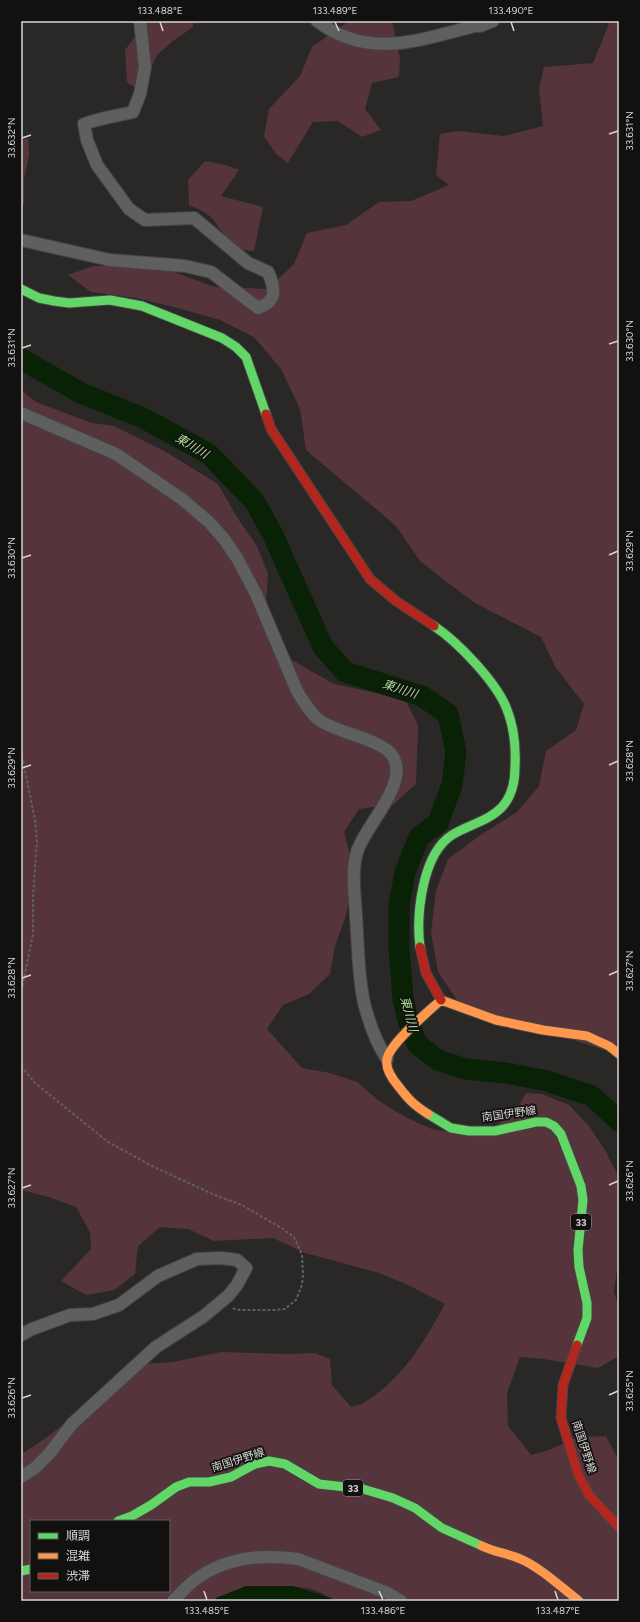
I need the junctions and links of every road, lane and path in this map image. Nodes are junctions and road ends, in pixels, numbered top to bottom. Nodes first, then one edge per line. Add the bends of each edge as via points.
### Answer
1 (140, 21) edge
2 (317, 21) edge
3 (493, 21) edge
4 (21, 240) edge
5 (21, 289) edge
6 (21, 413) edge
7 (21, 751) edge
8 (21, 993) edge
9 (441, 1000) junction
10 (619, 1054) edge
11 (387, 1059) junction
12 (21, 1066) edge
13 (217, 1305) junction
14 (21, 1335) edge
15 (21, 1477) edge
16 (121, 1520) edge
17 (619, 1528) edge
18 (173, 1601) edge
19 (401, 1601) edge
20 (579, 1601) edge

1 - 4 street via 145,67 140,94 133,112 84,124 97,165 129,209 145,220 194,218 248,263 268,272 274,285 272,299 258,308 211,272 191,267 110,260
2 - 3 street via 329,30 344,36 368,43 394,44
5 - 9 main road via 39,298 54,301 70,303 110,300 142,306 222,338 236,347 246,357 272,428 370,579 387,596 443,633 488,681 506,706 515,740 515,769 510,796 502,807 445,841 435,853 426,871 420,908 421,956 430,982
6 - 11 street via 116,454 182,499 210,523 237,558 256,594 305,705 318,719 331,727 382,746 392,755 398,773 392,790 357,852 354,873 364,1003 380,1049
7 - 8 path via 37,840 33,934
9 - 10 main road via 496,1020 587,1036 609,1046
9 - 11 main road via 396,1041
11 - 17 main road, 南国伊野線 / 33 via 388,1071 413,1105 451,1128 495,1131 546,1122 561,1134 581,1186 583,1200 578,1250 587,1303 587,1318 563,1385 562,1418 578,1474 590,1495
12 - 13 path via 34,1082 108,1142 161,1170 242,1205 294,1237 302,1255 303,1274 296,1300 285,1309 275,1310 240,1310
13 - 14 street via 228,1296 246,1268 237,1260 196,1259 158,1276 119,1305 93,1314 70,1315
13 - 15 street via 156,1347 72,1424 35,1468
16 - 20 main road, 南国伊野線 / 33 via 151,1505 176,1487 189,1482 209,1482 231,1477 256,1464 270,1461 285,1464 320,1484 363,1489 393,1498 415,1508 442,1528 492,1551 518,1558 529,1564
18 - 19 street via 196,1579 217,1567 250,1557 298,1559 388,1593

